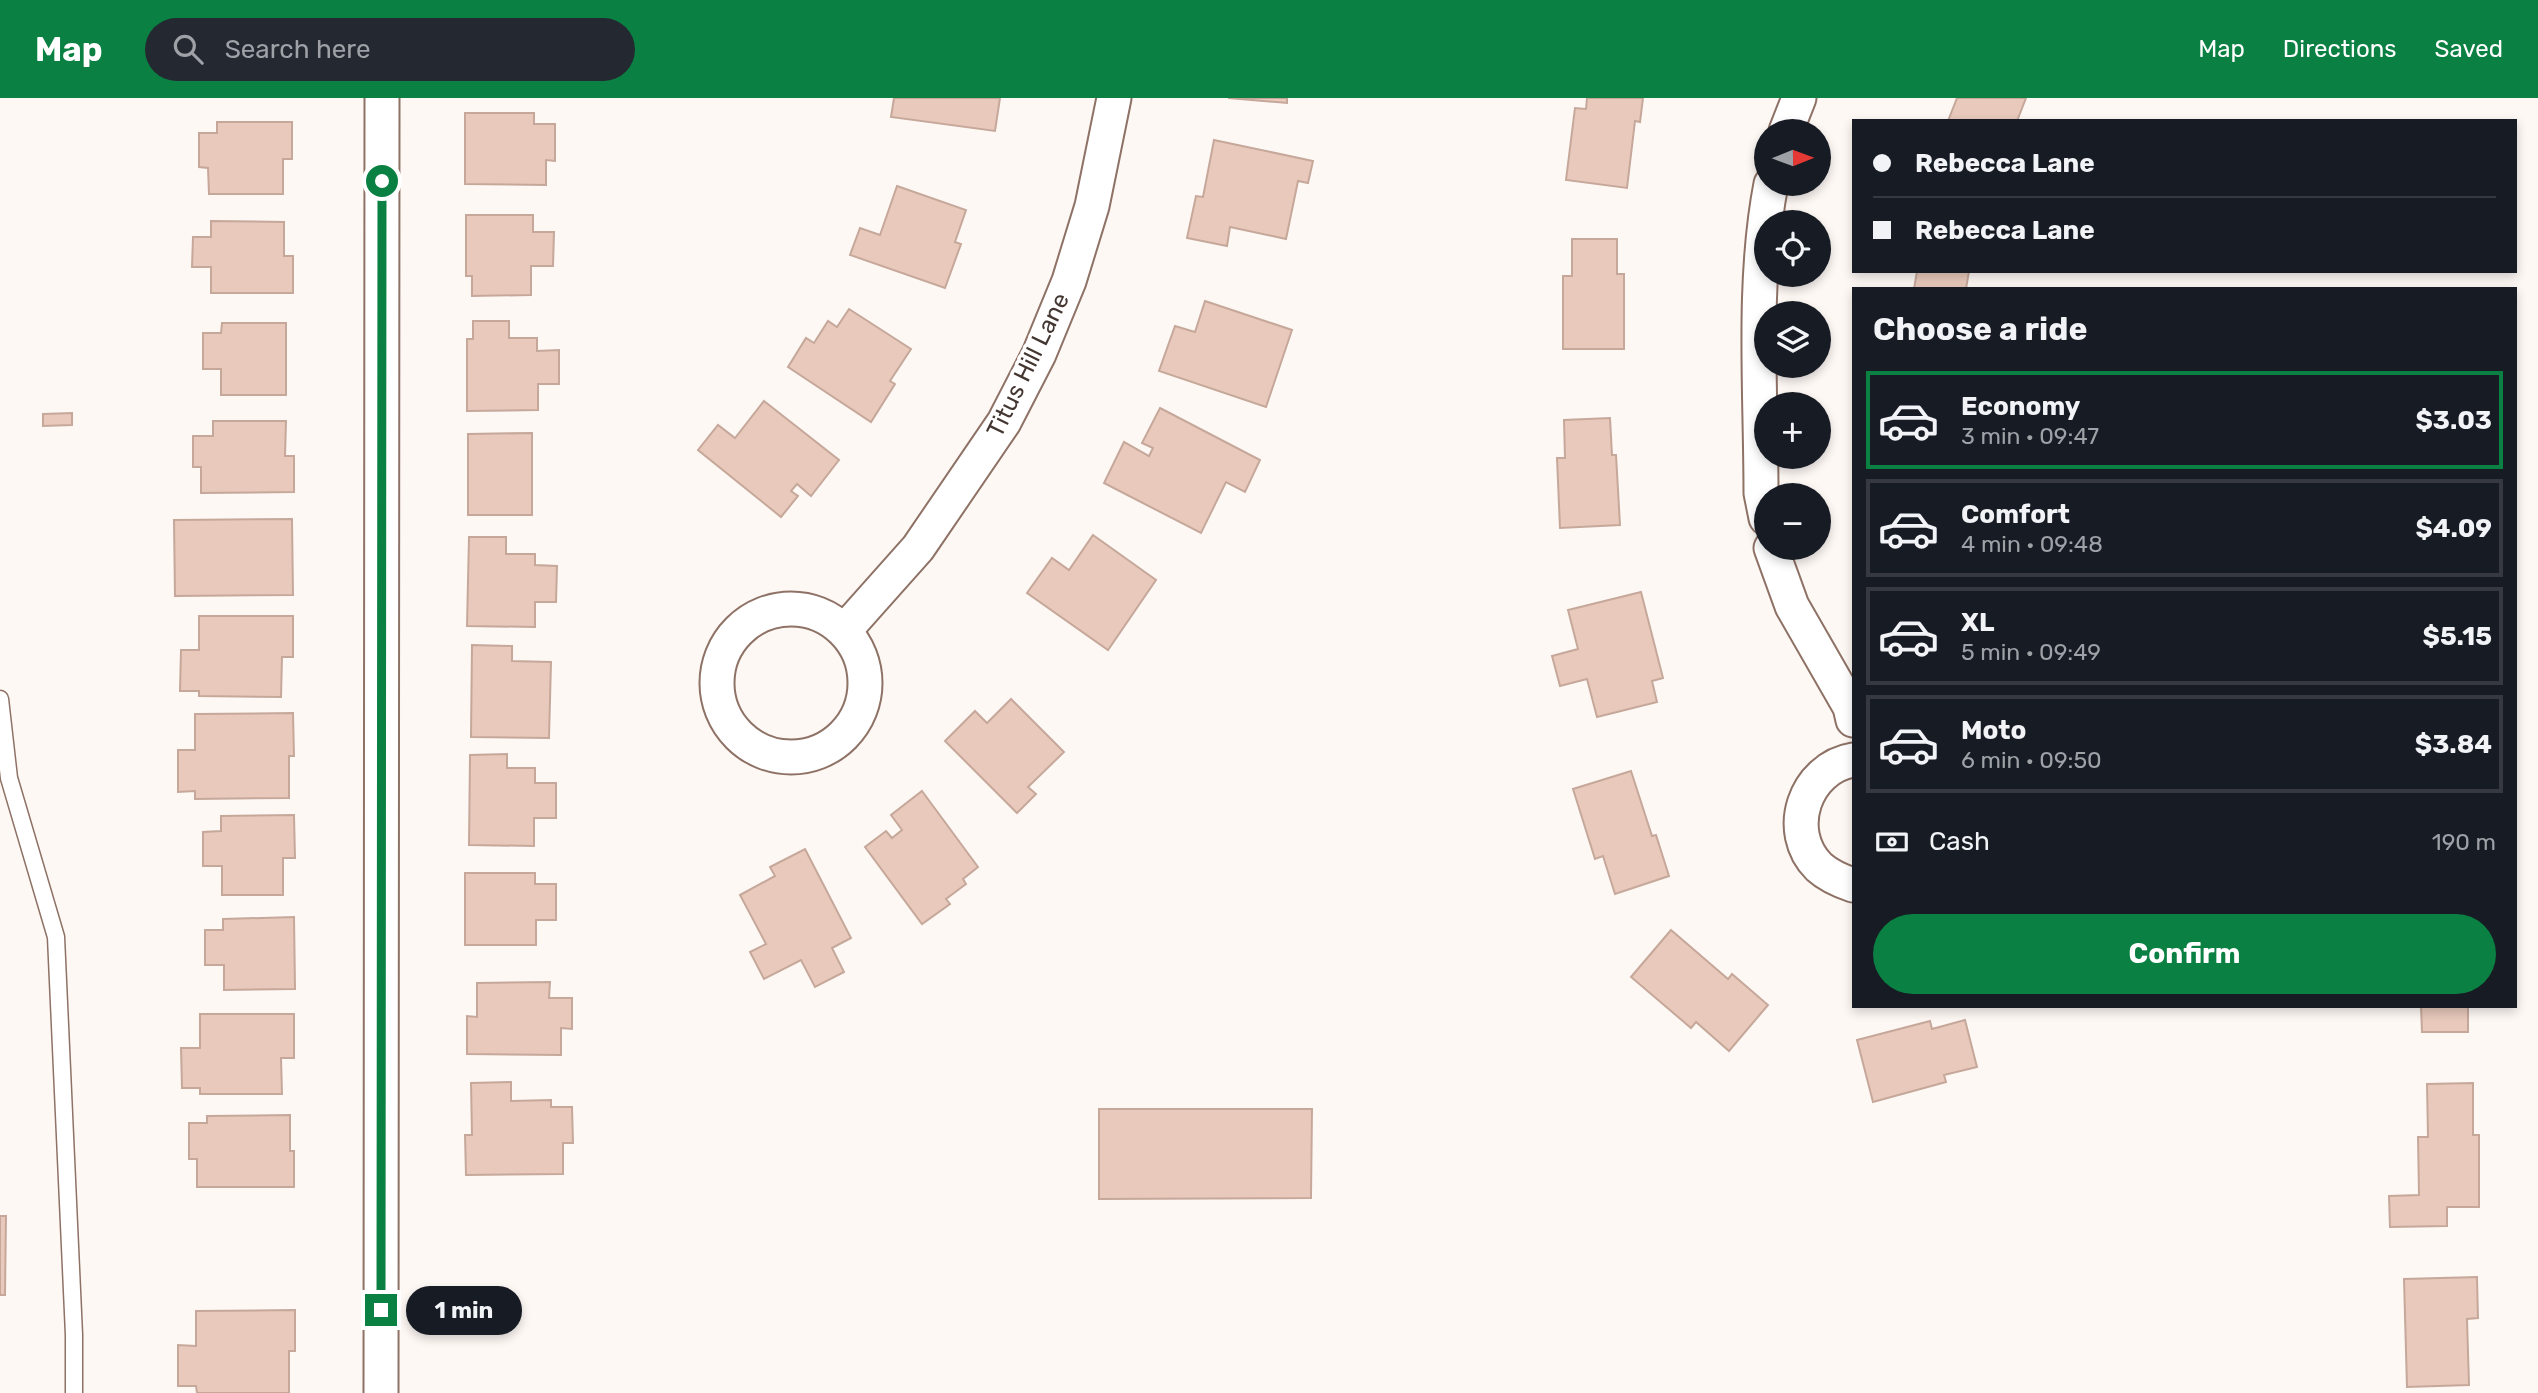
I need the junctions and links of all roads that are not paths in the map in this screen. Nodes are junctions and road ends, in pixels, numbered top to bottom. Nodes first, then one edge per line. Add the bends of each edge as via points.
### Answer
1 (382, 98) edge
2 (1114, 98) edge
3 (1799, 98) edge
4 (1791, 119) edge
5 (1769, 196) edge
6 (1761, 483) edge
7 (1775, 560) edge
8 (845, 631) junction
9 (0, 699) edge
10 (1852, 716) edge
11 (1852, 760) edge
12 (1852, 885) edge
13 (74, 1393) edge
14 (381, 1393) edge

1 - 14 street
2 - 8 street, Titus Hill Lane via 1092,206 1069,281 1039,354 1004,422 918,548
3 - 4 street
5 - 6 street via 1760,272
7 - 10 street via 1792,606
8 - 8 street via 823,615 798,608 772,610 748,621 730,639 719,663 716,689 722,714 737,736 758,751 784,758 809,756 833,745 852,727 863,704 866,677 859,652
9 - 13 lane via 9,778 55,937
11 - 12 street via 1824,772 1810,788 1801,828 1806,849 1818,866

